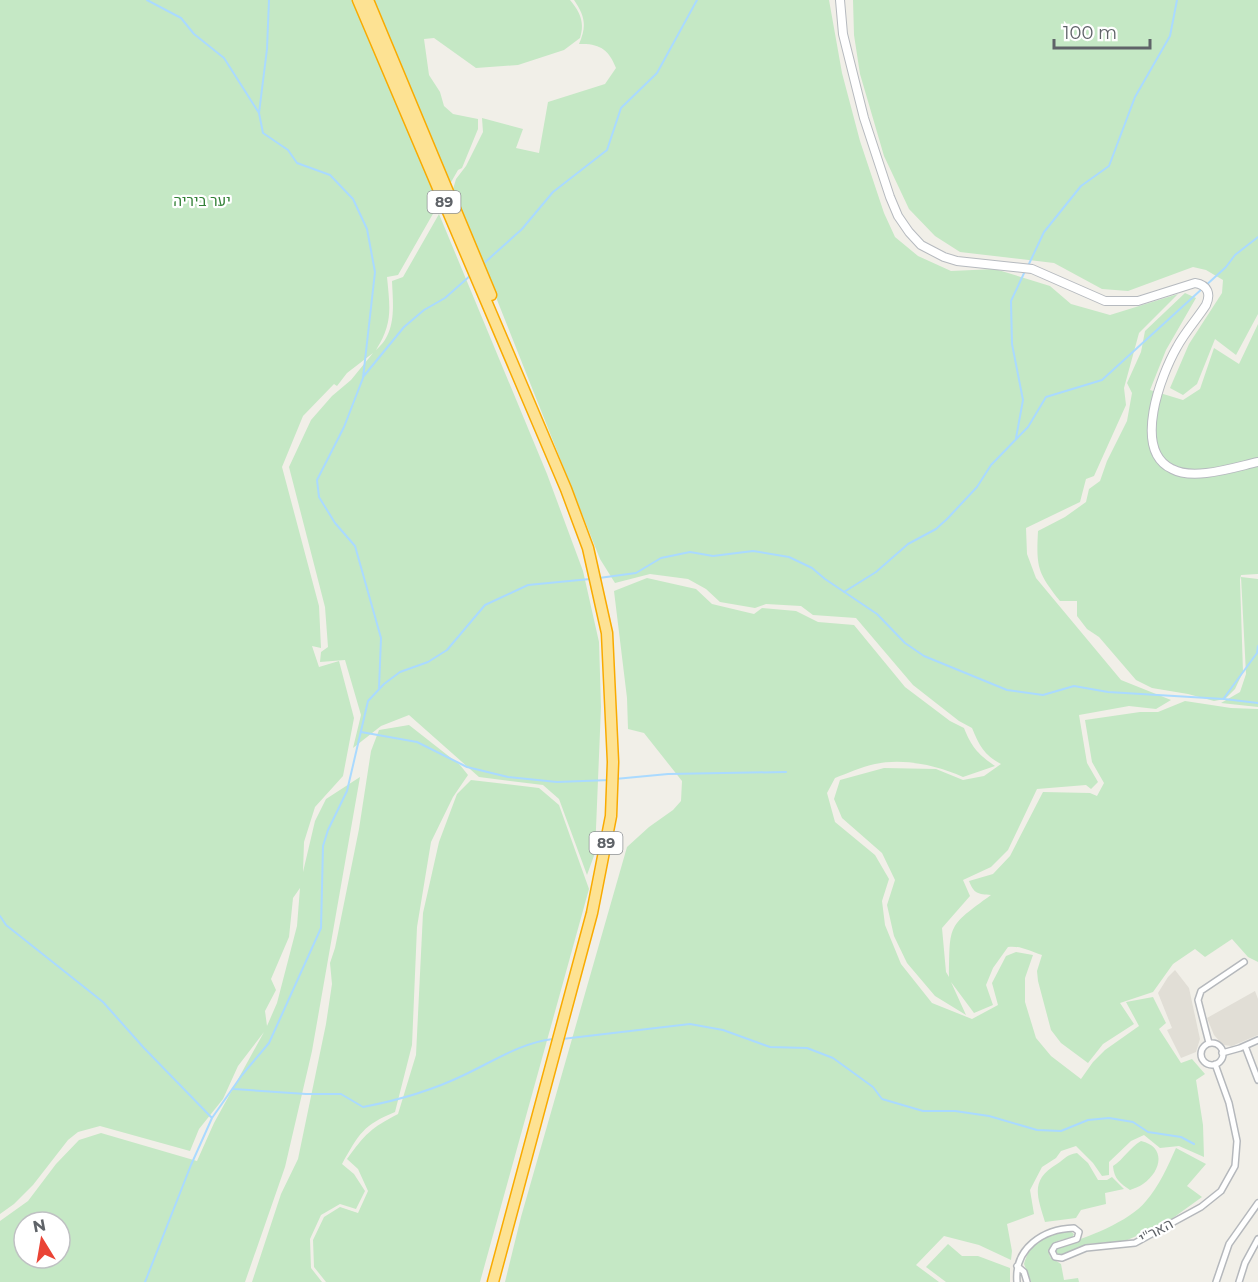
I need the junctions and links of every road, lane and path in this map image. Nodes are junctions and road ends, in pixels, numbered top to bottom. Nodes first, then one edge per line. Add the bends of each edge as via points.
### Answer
1 (358, 0) edge
2 (368, 0) edge
3 (840, 0) edge
4 (529, 403) junction
5 (1258, 462) edge
6 (1244, 962) dead end
7 (1258, 1040) edge
8 (1209, 1043) junction
9 (1245, 1046) junction
10 (1222, 1053) junction
11 (1215, 1064) junction
12 (1258, 1080) edge
13 (1258, 1203) edge
14 (1258, 1239) edge
15 (1017, 1266) junction
16 (493, 1282) edge
17 (1017, 1282) edge
18 (1027, 1282) edge
19 (1216, 1282) edge
20 (1239, 1282) edge

1 - 4 highway, 89
2 - 4 highway, 89 via 487,284
3 - 5 main road via 843,34 864,118 898,216 915,239 944,257 1032,269 1105,301 1138,301 1195,283 1204,286 1209,298 1206,305 1166,368 1151,434 1154,448 1159,459 1172,469 1189,473
4 - 16 highway, 89 via 588,548 607,633 613,762 610,816 592,913
6 - 8 street via 1199,995
7 - 9 street
8 - 10 street via 1219,1046
8 - 11 street via 1201,1050 1202,1058 1207,1064
9 - 10 street
9 - 12 street
10 - 11 street
11 - 15 street, האר"י via 1237,1141 1235,1166 1221,1191 1131,1244 1086,1248 1055,1257 1055,1246 1077,1239 1079,1232 1074,1228 1052,1232 1025,1248
13 - 19 street via 1229,1244
14 - 20 street
15 - 17 street
15 - 18 street

